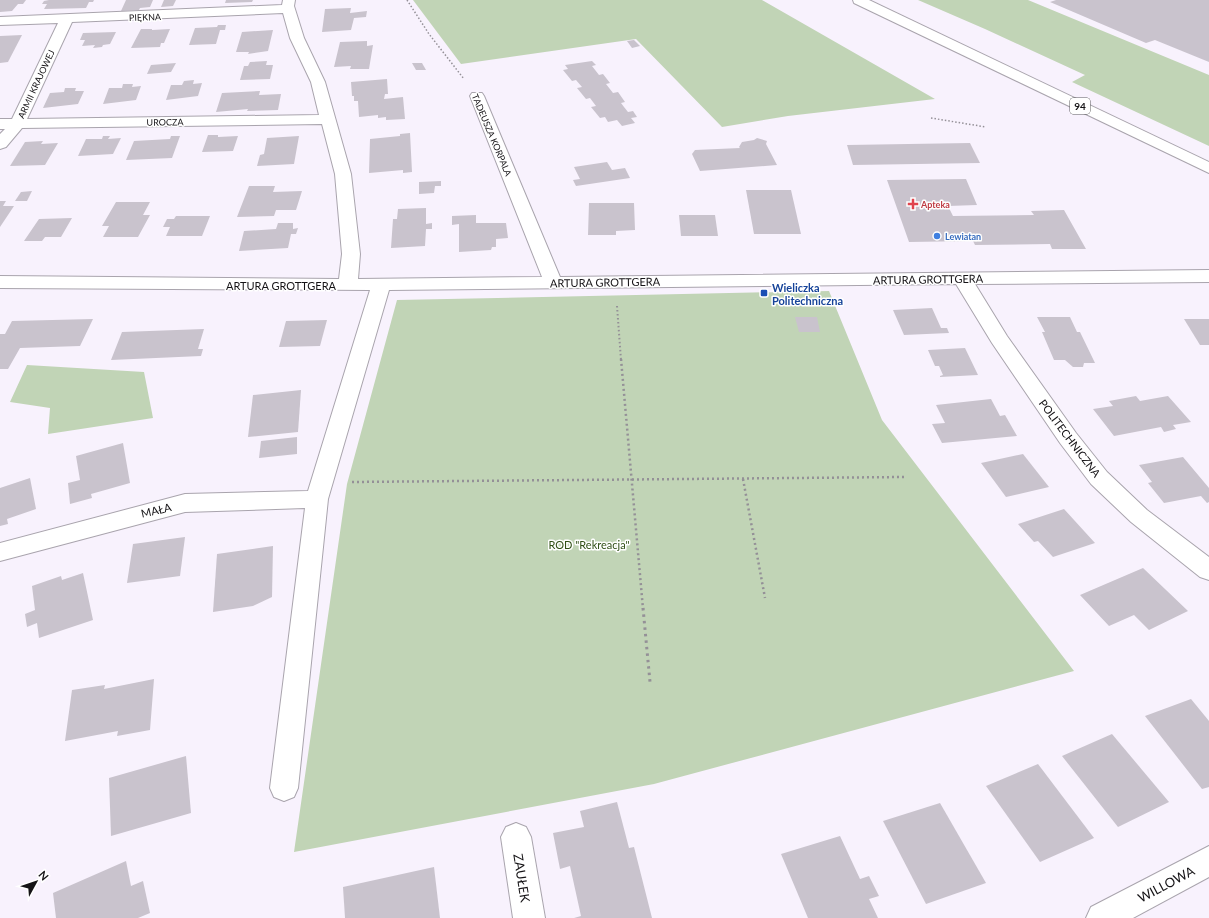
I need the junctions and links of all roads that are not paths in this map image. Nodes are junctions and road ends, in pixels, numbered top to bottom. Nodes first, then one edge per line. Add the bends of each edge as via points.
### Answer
1 (859, 0) edge
2 (289, 5) edge
3 (66, 20) junction
4 (0, 21) edge
5 (477, 96) road end
6 (329, 119) junction
7 (0, 124) edge
8 (17, 124) junction
9 (0, 144) edge
10 (1209, 168) edge
11 (1209, 276) edge
12 (962, 278) junction
13 (0, 282) edge
14 (553, 283) junction
15 (381, 284) junction
16 (348, 285) junction
17 (319, 491) junction
18 (0, 552) edge
19 (1209, 570) edge
20 (284, 788) dead end
21 (516, 837) dead end
22 (1209, 861) edge
23 (1120, 914) edge
24 (528, 918) edge

1 - 10 street, 94
2 - 3 street, PIĘKNA
2 - 6 street via 297,38 318,82
3 - 4 street, PIĘKNA
3 - 8 street, ARMII KRAJOWEJ
5 - 14 street, TADEUSZA KORPALA
6 - 8 street, UROCZA
6 - 16 street via 343,174 351,254
7 - 8 street, UROCZA
8 - 9 street, ARMII KRAJOWEJ
11 - 12 street, ARTURA GROTTGERA
12 - 14 street, ARTURA GROTTGERA
12 - 19 street, POLITECHNICZNA via 999,340 1099,478 1139,516
13 - 16 street, ARTURA GROTTGERA
14 - 15 street, ARTURA GROTTGERA
15 - 16 street, ARTURA GROTTGERA
15 - 17 street
17 - 18 street, MAŁA via 185,503
17 - 20 street
21 - 24 street, ZAUŁEK
22 - 23 street, WILLOWA

